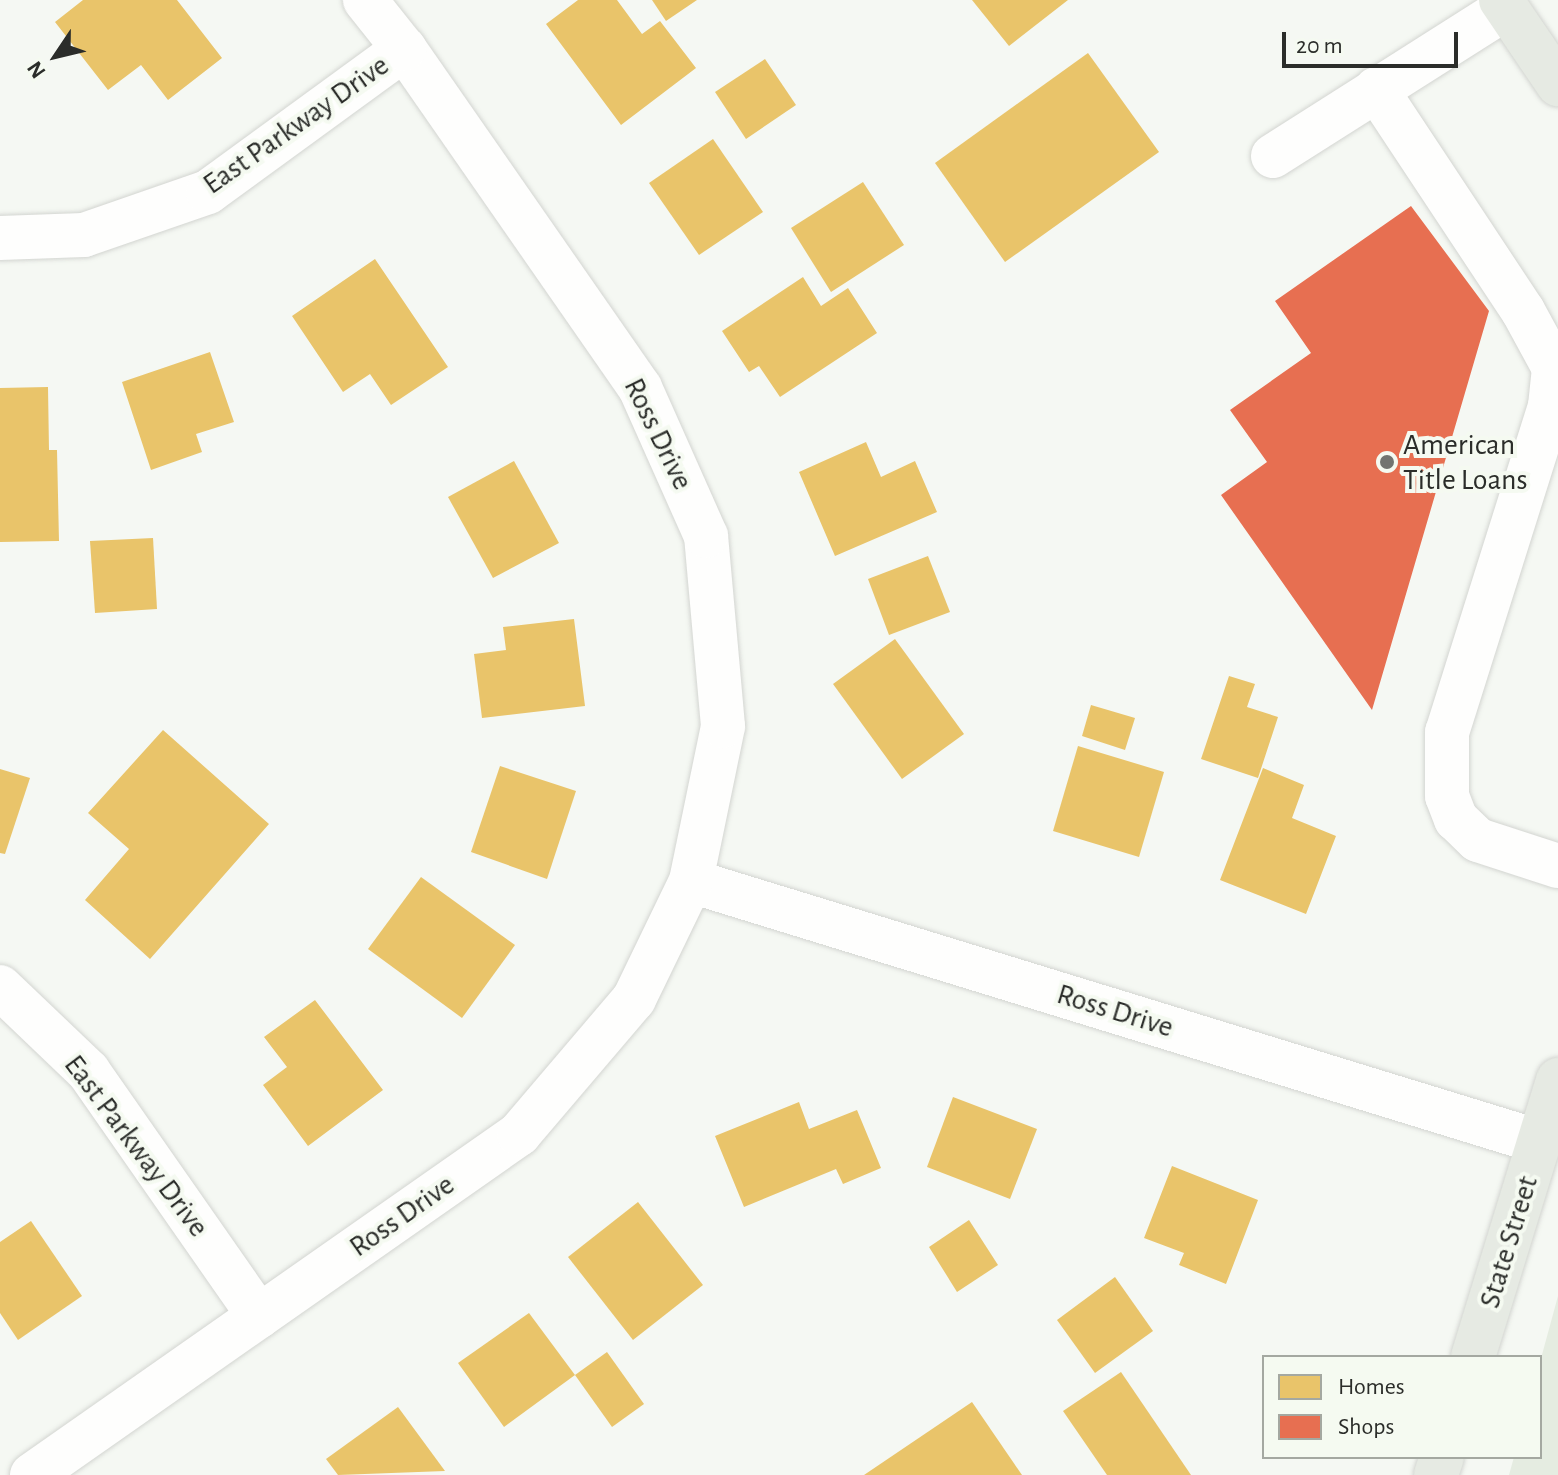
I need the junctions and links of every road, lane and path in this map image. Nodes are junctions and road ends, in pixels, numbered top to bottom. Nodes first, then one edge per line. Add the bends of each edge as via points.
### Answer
1 (365, 0) edge
2 (1503, 4) edge
3 (404, 49) junction
4 (1558, 84) edge
5 (1376, 89) junction
6 (1273, 156) dead end
7 (0, 238) edge
8 (1558, 866) edge
9 (691, 881) junction
10 (0, 987) edge
11 (1558, 1080) edge
12 (1549, 1129) edge
13 (259, 1316) junction
14 (1474, 1355) edge
15 (32, 1475) edge

1 - 3 street, Ross Drive
2 - 4 main road
2 - 5 street
3 - 7 street, East Parkway Drive via 208,192 84,235
3 - 9 street, Ross Drive via 640,388 706,536 723,726
5 - 6 street
5 - 8 street via 1523,311 1554,368 1550,406 1447,732 1447,796 1456,819 1478,840
9 - 12 street, Ross Drive
9 - 13 street, Ross Drive via 634,999 519,1134
10 - 13 street, East Parkway Drive via 88,1071
11 - 12 main road, State Street
12 - 14 main road, State Street
13 - 15 street, Ross Drive

